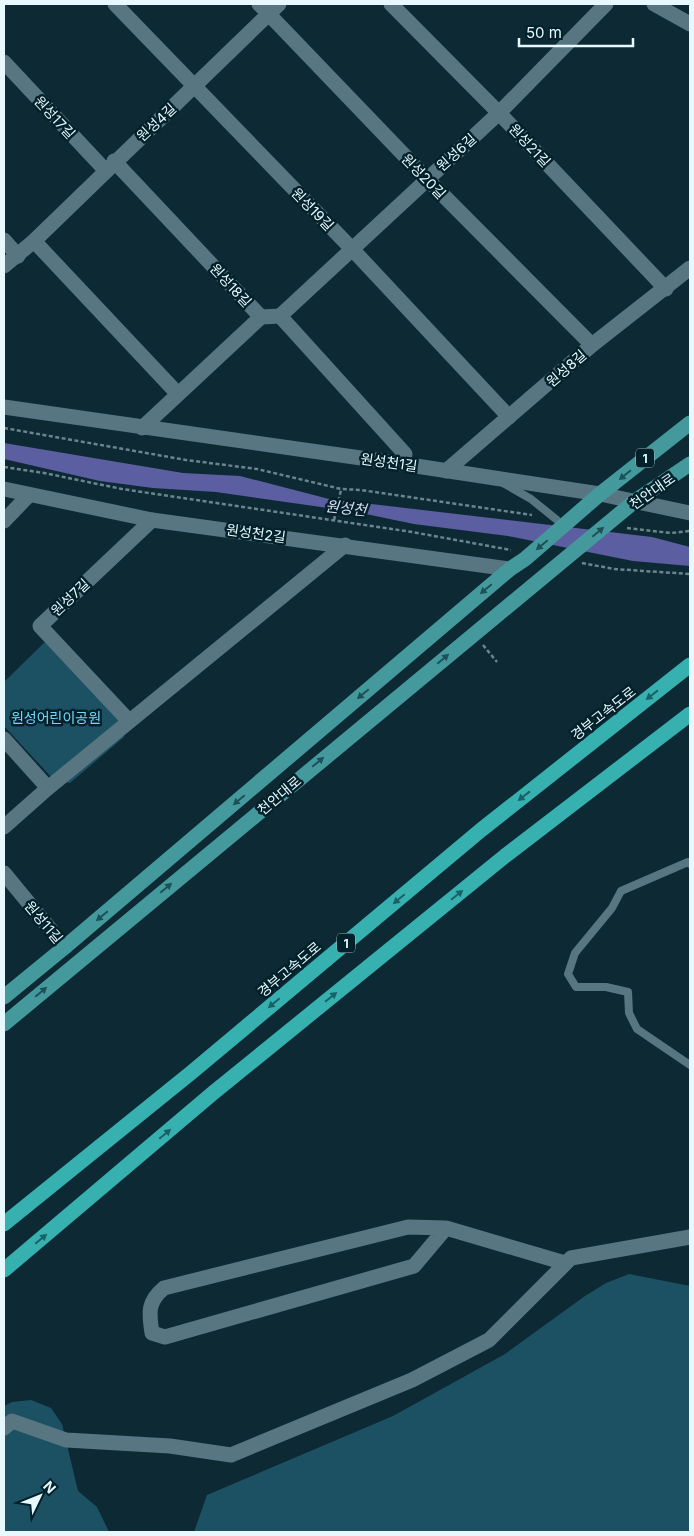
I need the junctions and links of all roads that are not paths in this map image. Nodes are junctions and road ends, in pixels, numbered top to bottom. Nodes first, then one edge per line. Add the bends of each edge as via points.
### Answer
1 (115, 4) edge
2 (391, 4) edge
3 (606, 4) edge
4 (654, 4) edge
5 (269, 7) edge
6 (690, 24) edge
7 (4, 62) edge
8 (195, 85) junction
9 (499, 113) junction
10 (110, 166) junction
11 (427, 179) junction
12 (4, 240) edge
13 (34, 241) junction
14 (353, 250) junction
15 (18, 256) junction
16 (4, 266) edge
17 (690, 269) edge
18 (666, 289) junction
19 (280, 316) junction
20 (261, 317) junction
21 (592, 345) junction
22 (177, 394) junction
23 (4, 407) edge
24 (508, 417) junction
25 (690, 422) edge
26 (142, 428) junction
27 (403, 464) junction
28 (690, 464) edge
29 (446, 470) junction
30 (493, 478) junction
31 (4, 489) edge
32 (600, 494) junction
33 (29, 496) junction
34 (635, 501) junction
35 (690, 513) edge
36 (152, 520) junction
37 (557, 520) road end
38 (4, 521) edge
39 (345, 545) junction
40 (510, 569) junction
41 (690, 665) edge
42 (690, 714) edge
43 (129, 722) junction
44 (4, 739) edge
45 (48, 788) junction
46 (4, 827) edge
47 (690, 864) edge
48 (4, 873) edge
49 (66, 947) junction
50 (4, 997) edge
51 (4, 1024) edge
52 (690, 1065) edge
53 (4, 1224) edge
54 (446, 1228) junction
55 (690, 1237) edge
56 (565, 1264) junction
57 (4, 1270) edge
58 (4, 1428) edge

1 - 8 street, 원성19길
2 - 9 street, 원성21길
3 - 9 street, 원성6길
4 - 6 street
5 - 8 street, 원성4길
5 - 11 street, 원성20길
7 - 10 street, 원성17길
8 - 10 street, 원성4길
8 - 14 street, 원성19길
9 - 11 street, 원성6길
9 - 18 street, 원성21길
10 - 13 street, 원성4길
10 - 20 street, 원성18길
11 - 14 street, 원성6길
11 - 21 street, 원성20길
12 - 15 street
13 - 15 street, 원성4길
13 - 22 street
14 - 19 street, 원성6길
14 - 24 street, 원성19길
15 - 16 street, 원성4길
17 - 18 street, 원성8길
18 - 21 street, 원성8길
19 - 20 street, 원성18길
19 - 27 street via 406,454
20 - 22 street
21 - 24 street, 원성8길
22 - 26 street
23 - 26 street, 원성천1길
24 - 29 street, 원성8길
25 -> 32 main road, 천안대로 / 1
26 - 27 street, 원성천1길
27 - 29 street, 원성천1길
28 - 34 main road, 천안대로 / 1
29 - 30 street, 원성천1길
30 - 32 street, 원성천1길
30 - 37 lane via 531,499
31 - 33 street, 원성천2길
32 - 34 street, 원성천1길
32 -> 40 main road, 천안대로 / 1 via 587,508 521,555
33 - 36 street, 원성천2길
33 - 38 street
34 - 35 street, 원성천1길
51 -> 34 main road, 천안대로 / 1 via 556,567 619,523
36 - 39 street, 원성천2길
36 - 43 street, 원성7길 via 40,626
39 - 40 street, 원성천2길
39 - 43 street
40 -> 49 main road, 천안대로 / 1
41 -> 53 highway, 경부고속도로 / 1 via 481,830 192,1072
57 -> 42 highway, 1 via 213,1093 497,862
43 - 45 street
44 - 45 street
45 - 46 street
47 - 52 lane via 688,862 621,891 612,908 575,953 568,974 576,987 606,987 628,992 630,1013 637,1029
48 - 49 street, 원성11길
49 - 50 main road, 천안대로 / 1
54 - 54 street via 408,1227 164,1288 154,1296 149,1314 152,1333 165,1337 414,1266
54 - 56 street
55 - 56 street via 571,1258
56 - 58 street via 488,1340 412,1380 231,1456 170,1446 66,1440 12,1421

